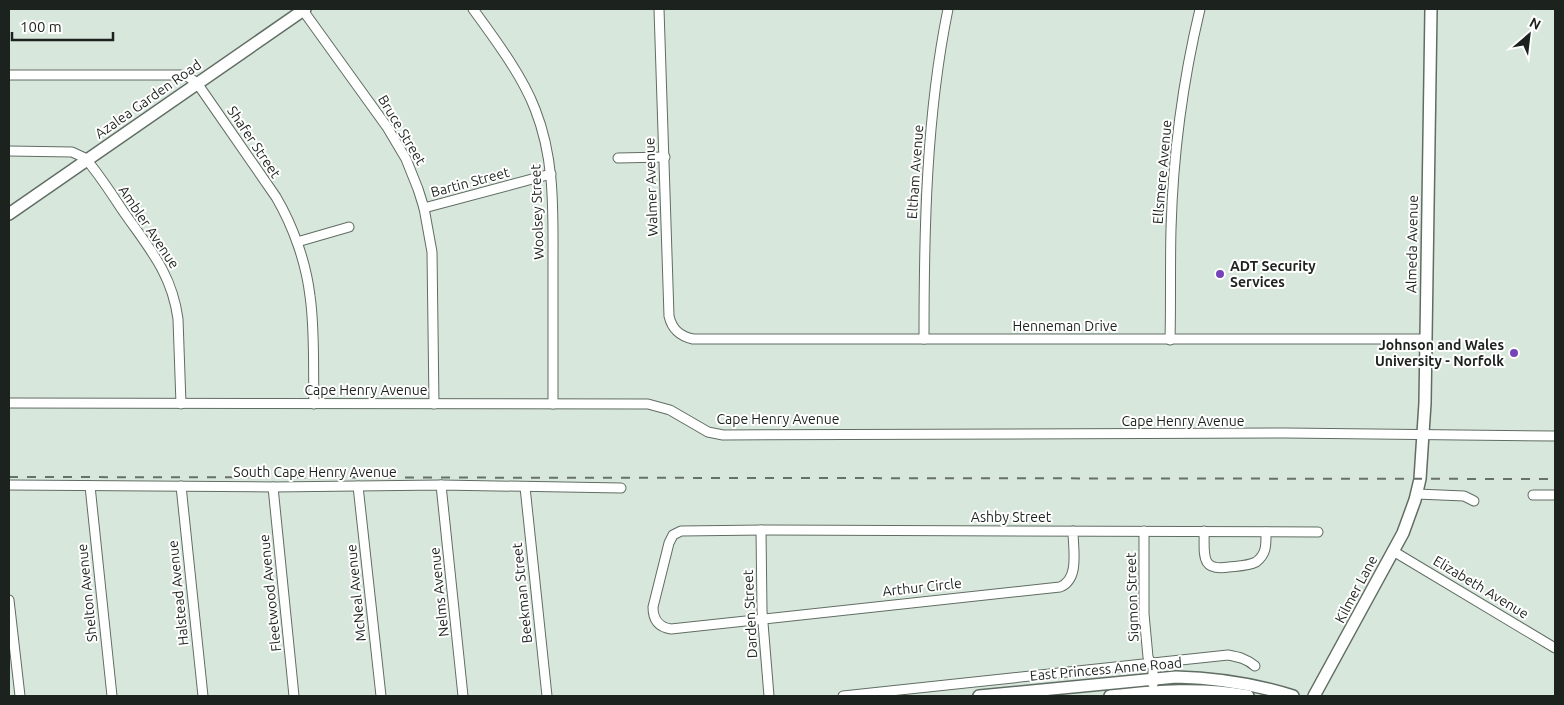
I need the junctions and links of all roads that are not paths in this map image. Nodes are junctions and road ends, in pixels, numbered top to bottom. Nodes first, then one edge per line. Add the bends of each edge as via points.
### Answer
1 (303, 9) edge
2 (473, 9) edge
3 (659, 9) edge
4 (948, 9) edge
5 (1200, 9) edge
6 (1431, 9) edge
7 (9, 75) edge
8 (197, 83) junction
9 (9, 151) edge
10 (618, 158) dead end
11 (665, 158) junction
12 (87, 160) junction
13 (551, 174) junction
14 (424, 208) junction
15 (9, 214) edge
16 (349, 227) dead end
17 (296, 242) junction
18 (705, 339) joint
19 (924, 339) junction
20 (1170, 340) junction
21 (1426, 340) junction
22 (9, 403) edge
23 (181, 404) junction
24 (314, 404) junction
25 (434, 404) junction
26 (553, 404) junction
27 (1422, 434) junction
28 (1555, 436) edge
29 (1420, 480) joint
30 (9, 485) edge
31 (90, 486) junction
32 (182, 486) junction
33 (273, 486) junction
34 (358, 486) junction
35 (441, 486) junction
36 (525, 487) junction
37 (621, 488) dead end
38 (1417, 494) junction
39 (1533, 495) dead end
40 (1555, 495) edge
41 (1474, 501) dead end
42 (761, 530) junction
43 (1073, 531) junction
44 (1144, 531) junction
45 (1204, 531) junction
46 (1266, 532) junction
47 (1318, 532) dead end
48 (1393, 551) junction
49 (9, 600) edge
50 (762, 618) junction
51 (726, 622) joint
52 (1555, 648) edge
53 (1151, 663) junction
54 (1255, 666) dead end
55 (1153, 678) junction
56 (1153, 692) junction
57 (1027, 694) edge
58 (20, 696) edge
59 (112, 696) edge
60 (203, 696) edge
61 (294, 696) edge
62 (381, 696) edge
63 (463, 696) edge
64 (548, 696) edge
65 (770, 696) edge
66 (843, 696) edge
67 (979, 696) edge
68 (1110, 696) edge
69 (1248, 696) edge
70 (1292, 696) edge
71 (1314, 696) edge

1 - 8 main road, Azalea Garden Road
1 - 14 street, Bruce Street via 398,144
2 - 13 street, Woolsey Street via 529,95 541,125
3 - 11 street, Walmer Avenue
4 - 19 street, Eltham Avenue via 928,156
5 - 20 street, Ellsmere Avenue via 1177,140 1171,228
6 - 21 main road, Almeda Avenue
7 - 8 street via 180,75
8 - 12 main road, Azalea Garden Road
8 - 17 street, Shafer Street via 284,210
9 - 12 street via 72,152
10 - 11 street
11 - 18 street, Walmer Avenue via 669,316 680,335
12 - 15 main road, Azalea Garden Road
12 - 23 street, Ambler Avenue via 161,266 170,285 178,319
13 - 14 street, Bartin Street
13 - 26 street, Woolsey Street
14 - 25 street, Bruce Street via 433,273
16 - 17 street
17 - 24 street, Shafer Street via 310,297
18 - 19 street, Henneman Drive
19 - 20 street, Henneman Drive
20 - 21 street, Henneman Drive
21 - 27 main road, Almeda Avenue
22 - 23 street, Cape Henry Avenue
23 - 24 street, Cape Henry Avenue
24 - 25 street, Cape Henry Avenue
25 - 26 street, Cape Henry Avenue
26 - 27 street, Cape Henry Avenue via 648,404 670,410 715,434
27 - 28 street, Cape Henry Avenue
27 - 29 main road, Almeda Avenue
29 - 38 main road, Kilmer Lane
30 - 31 street, South Cape Henry Avenue
31 - 32 street, South Cape Henry Avenue
31 - 59 street, Shelton Avenue
32 - 33 street, South Cape Henry Avenue
32 - 60 street, Halstead Avenue
33 - 34 street, South Cape Henry Avenue
33 - 61 street, Fleetwood Avenue
34 - 35 street, South Cape Henry Avenue
34 - 62 street, McNeal Avenue
35 - 36 street, South Cape Henry Avenue
35 - 63 street, Nelms Avenue
36 - 37 street, South Cape Henry Avenue
36 - 64 street, Beekman Street
38 - 41 street via 1464,496
38 - 48 main road, Kilmer Lane
39 - 40 street
42 - 43 street, Ashby Street
42 - 50 street, Darden Street
42 - 51 street, Ashby Street via 681,531 670,540 653,607 657,622 671,629
43 - 44 street, Ashby Street
43 - 50 street, Arthur Circle via 1073,572 1069,581 1060,587
44 - 45 street, Ashby Street
44 - 53 street, Sigmon Street via 1144,614
45 - 46 street, Ashby Street
45 - 46 street via 1206,563 1218,569 1252,564 1261,559
46 - 47 street, Ashby Street
48 - 52 street, Elizabeth Avenue
48 - 71 main road, Kilmer Lane
49 - 58 street
50 - 51 street, Arthur Circle
50 - 65 street, Darden Street
53 - 54 street via 1228,655 1248,660
53 - 55 street, Sigmon Street
53 - 66 street
55 - 56 street, Sigmon Street
55 - 57 main road, East Princess Anne Road
55 - 70 main road, East Princess Anne Road via 1219,680
56 - 68 main road, East Princess Anne Road
56 - 69 main road, East Princess Anne Road via 1201,691
57 - 67 main road, East Princess Anne Road

